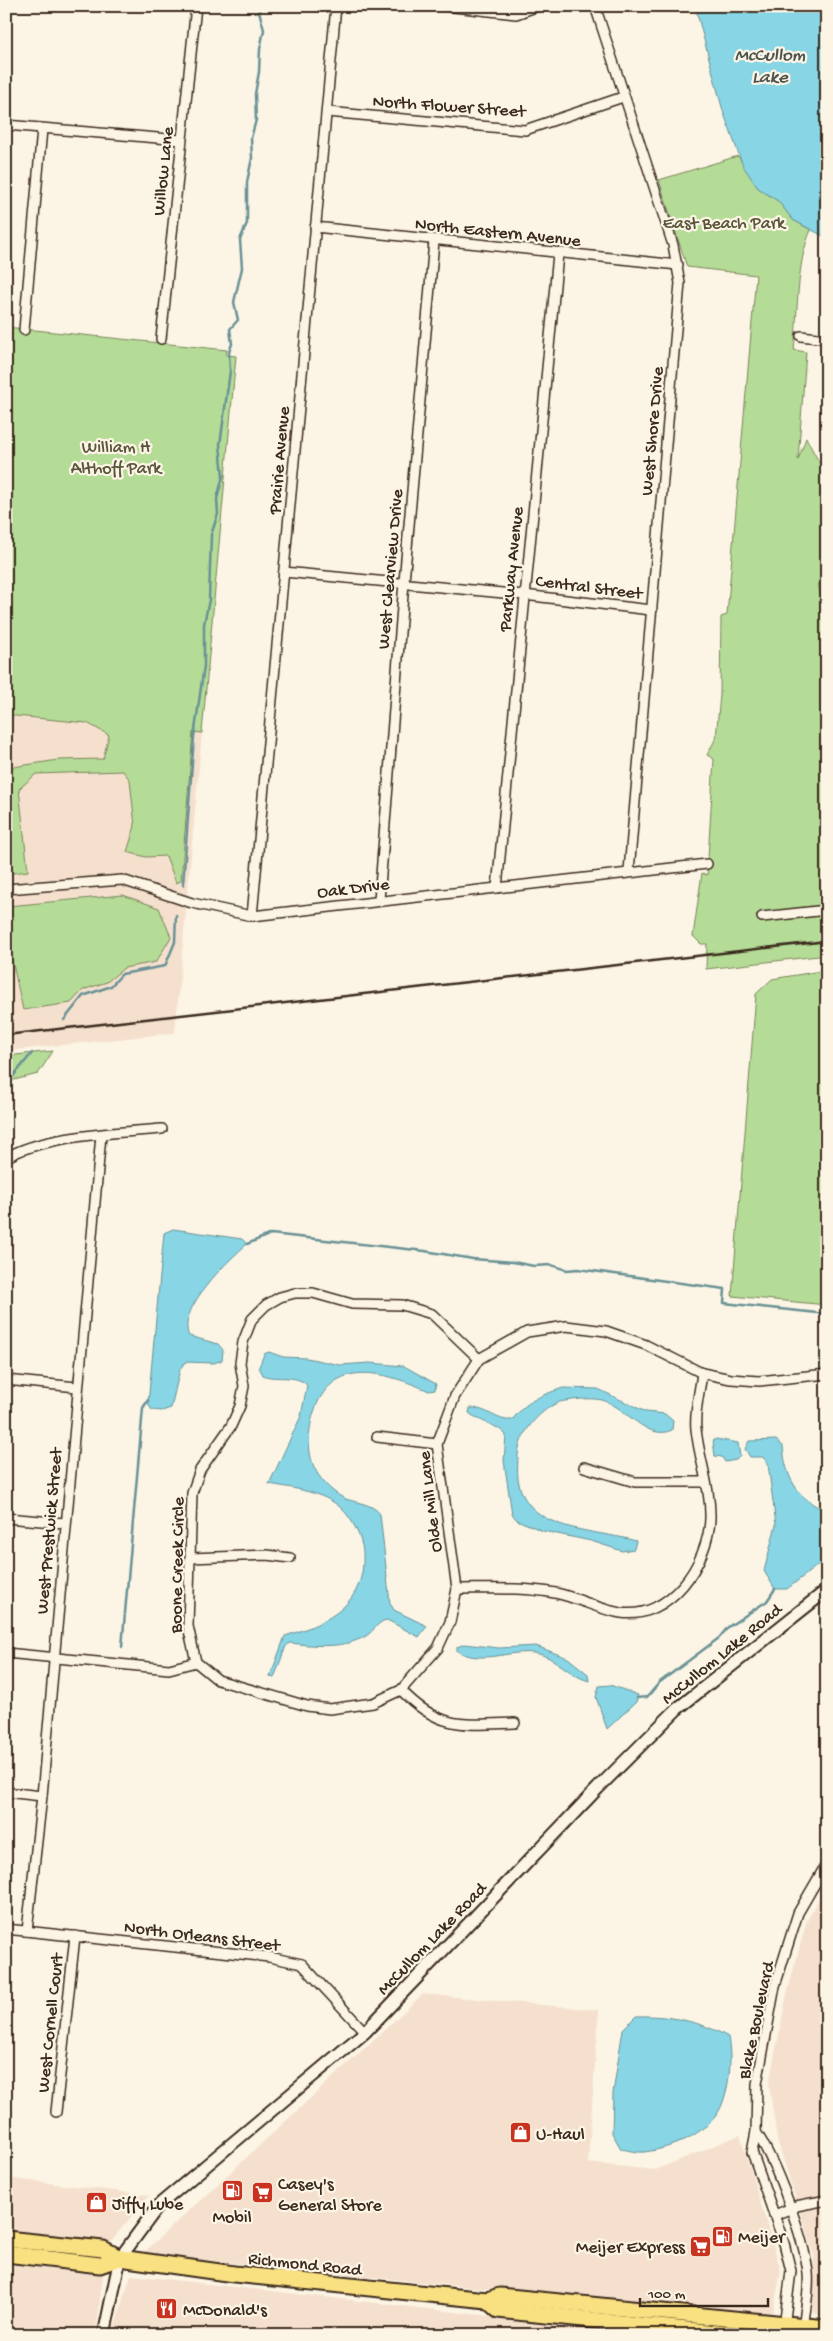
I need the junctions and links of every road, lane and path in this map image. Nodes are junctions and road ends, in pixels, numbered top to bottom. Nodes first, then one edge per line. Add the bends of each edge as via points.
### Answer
1 (196, 6) edge
2 (336, 6) edge
3 (445, 6) edge
4 (538, 6) edge
5 (596, 6) edge
6 (624, 97) junction
7 (327, 112) junction
8 (6, 125) edge
9 (42, 129) junction
10 (181, 140) junction
11 (315, 227) junction
12 (434, 241) junction
13 (558, 254) junction
14 (678, 265) junction
15 (24, 330) dead end
16 (801, 336) dead end
17 (161, 339) dead end
18 (827, 340) edge
19 (284, 572) junction
20 (404, 582) junction
21 (524, 595) junction
22 (651, 610) junction
23 (707, 864) dead end
24 (630, 872) junction
25 (497, 888) junction
26 (6, 889) edge
27 (379, 900) junction
28 (827, 910) edge
29 (252, 916) junction
30 (762, 917) dead end
31 (162, 1129) dead end
32 (100, 1135) junction
33 (6, 1158) edge
34 (479, 1359) junction
35 (702, 1373) junction
36 (827, 1374) edge
37 (6, 1380) edge
38 (77, 1388) junction
39 (377, 1437) dead end
40 (437, 1444) junction
41 (584, 1467) dead end
42 (705, 1482) junction
43 (6, 1518) edge
44 (65, 1523) junction
45 (190, 1558) junction
46 (290, 1558) dead end
47 (457, 1589) junction
48 (827, 1590) edge
49 (6, 1653) edge
50 (53, 1658) junction
51 (196, 1662) junction
52 (401, 1690) junction
53 (515, 1723) dead end
54 (6, 1792) edge
55 (42, 1796) junction
56 (827, 1863) edge
57 (6, 1929) edge
58 (26, 1931) junction
59 (75, 1936) junction
60 (365, 2032) junction
61 (56, 2112) dead end
62 (756, 2132) junction
63 (827, 2200) edge
64 (789, 2209) junction
65 (776, 2215) junction
66 (6, 2238) edge
67 (6, 2254) edge
68 (120, 2258) junction
69 (487, 2300) junction
70 (827, 2328) edge
71 (784, 2329) edge
72 (802, 2330) edge
73 (104, 2335) edge
74 (735, 2335) edge

1 - 10 street, Willow Lane
2 - 7 street, Prairie Avenue
3 - 4 street via 516,14
5 - 6 street, West Shore Drive
6 - 7 street, North Flower Street via 525,130
6 - 14 street, West Shore Drive
7 - 11 street, Prairie Avenue
8 - 9 street
9 - 10 street
9 - 15 street
10 - 17 street, Willow Lane
11 - 12 street, North Eastern Avenue
11 - 19 street, Prairie Avenue
12 - 13 street, North Eastern Avenue
12 - 20 street, West Clearview Drive
13 - 14 street, North Eastern Avenue
13 - 21 street, Parkway Avenue
14 - 22 street, West Shore Drive via 679,305
16 - 18 street
19 - 20 street, Central Street
19 - 29 street, Prairie Avenue
20 - 21 street, Central Street
20 - 27 street, West Clearview Drive
21 - 22 street, Central Street
21 - 25 street, Parkway Avenue
22 - 24 street, West Shore Drive
23 - 24 street, Oak Drive
24 - 25 street, Oak Drive
25 - 27 street, Oak Drive
26 - 29 street, Oak Drive via 122,880 192,903
27 - 29 street, Oak Drive
28 - 30 street
31 - 32 street
32 - 33 street via 39,1145
32 - 38 street, West Prestwick Street
34 - 35 street, Olde Mill Lane via 527,1332 566,1326 606,1331
34 - 40 street, Olde Mill Lane via 455,1396
34 - 45 street, Boone Creek Circle via 432,1314 402,1305 352,1304 313,1293 280,1297 266,1305 252,1319 243,1342 240,1364 244,1386 240,1406 231,1426 200,1470 192,1493
35 - 36 street, Olde Mill Lane via 759,1381
35 - 42 street via 696,1428
37 - 38 street
38 - 44 street, West Prestwick Street
39 - 40 street
40 - 47 street, Olde Mill Lane
41 - 42 street via 634,1482
42 - 47 street via 710,1518 700,1559 673,1596 658,1607 638,1614 619,1613 555,1593
43 - 44 street
44 - 50 street, West Prestwick Street
45 - 46 street via 267,1555
45 - 51 street, Boone Creek Circle via 188,1626
47 - 52 street, Olde Mill Lane via 450,1622 438,1648
48 - 60 street, McCullom Lake Road via 677,1710
49 - 50 street
50 - 51 street via 169,1669
50 - 55 street, West Prestwick Street
51 - 52 street, Olde Mill Lane via 218,1680 307,1706 330,1709 373,1703
52 - 53 street via 415,1705 438,1719 462,1725
54 - 55 street
55 - 58 street, West Prestwick Street
56 - 62 street, Blake Boulevard via 798,1913 775,1986 757,2084
57 - 58 street, North Orleans Street
58 - 59 street, North Orleans Street
59 - 60 street, North Orleans Street via 269,1957 302,1964
59 - 61 street, West Cornell Court
60 - 68 street, McCullom Lake Road via 159,2205
62 - 64 street via 768,2150
62 - 65 street, Blake Boulevard via 752,2152
63 - 64 street
64 - 65 street
64 - 72 street via 808,2274
65 - 71 street, Blake Boulevard via 791,2271
66 - 68 main road, Richmond Road via 103,2249
67 - 68 main road, Richmond Road via 100,2264
68 - 69 main road, Richmond Road via 234,2274
68 - 73 street, McCullom Lake Road
69 - 71 main road, Richmond Road via 500,2296
69 - 74 main road, Richmond Road via 498,2310
70 - 72 main road, Richmond Road
71 - 72 main road, Richmond Road

